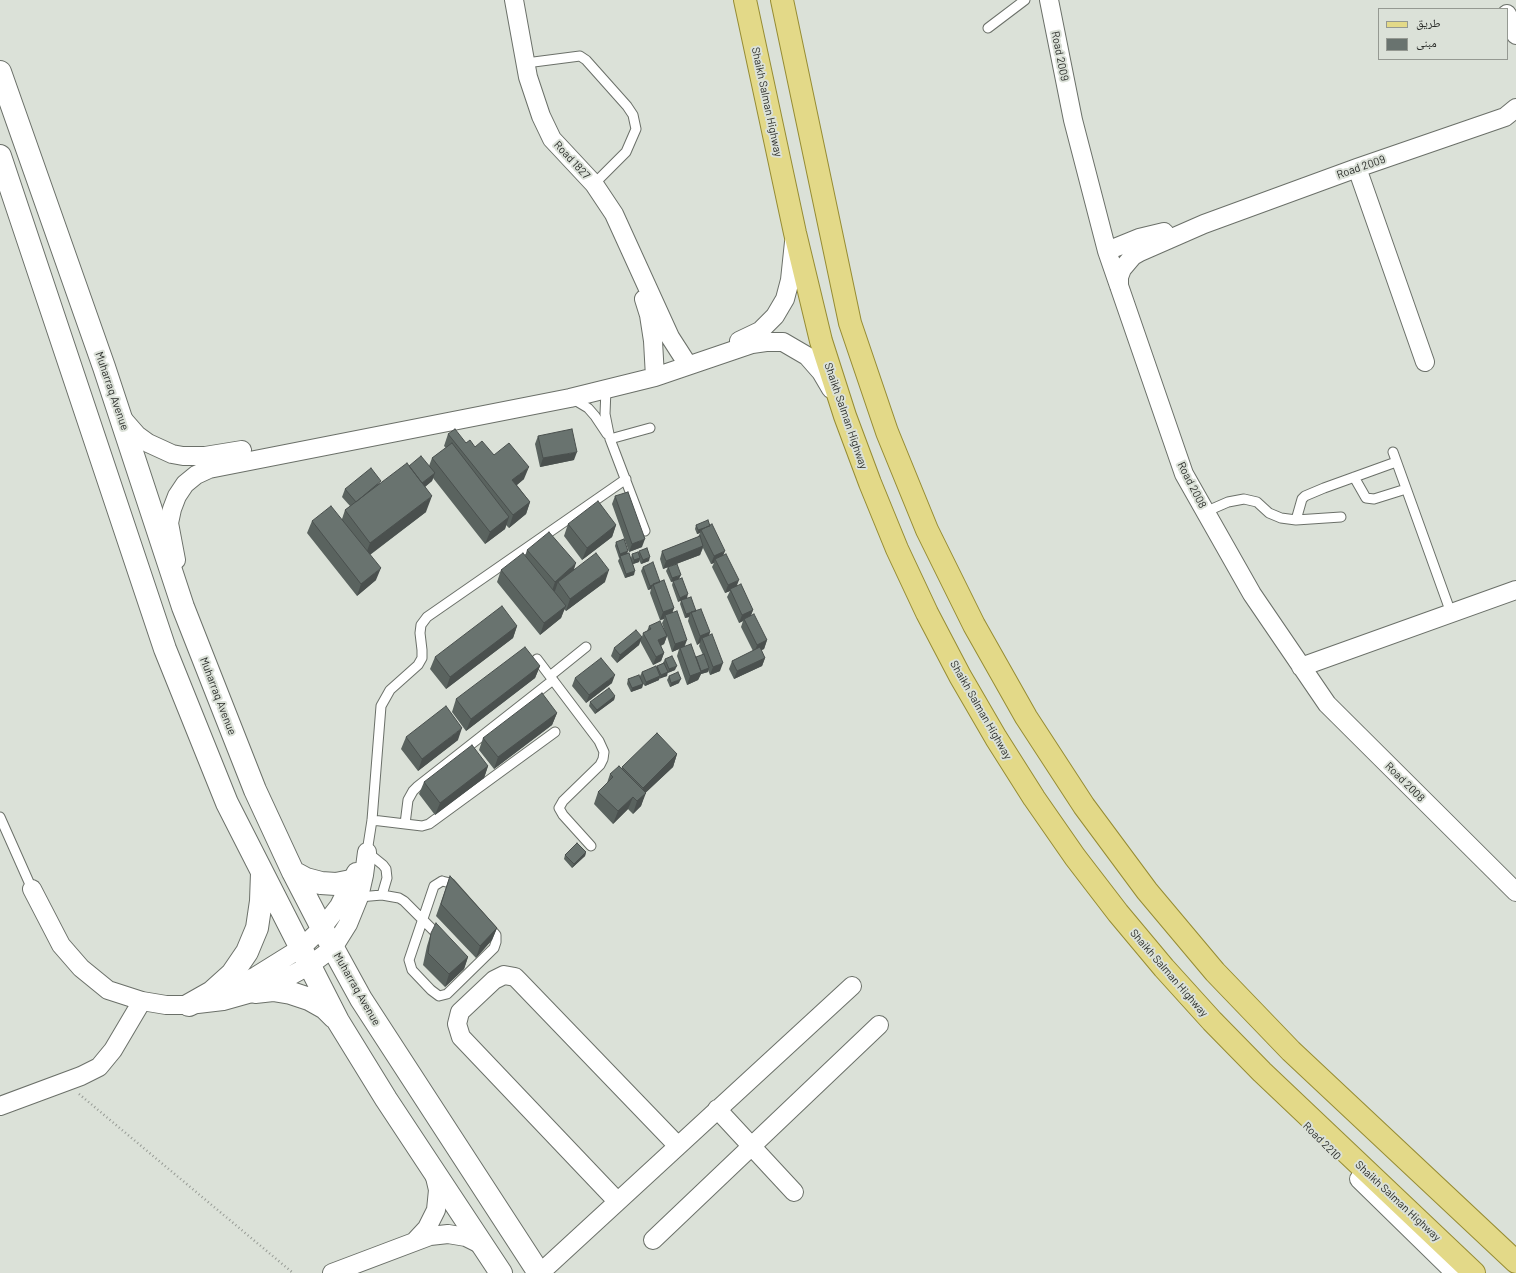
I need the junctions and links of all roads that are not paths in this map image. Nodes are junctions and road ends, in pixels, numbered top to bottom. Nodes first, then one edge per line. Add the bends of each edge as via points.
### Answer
1 (514, 0) edge
2 (745, 0) edge
3 (782, 0) edge
4 (1025, 0) edge
5 (1049, 0) edge
6 (1508, 16) edge
7 (988, 28) dead end
8 (1515, 32) edge
9 (526, 63) junction
10 (0, 72) edge
11 (1516, 108) edge
12 (0, 156) edge
13 (1357, 168) junction
14 (594, 184) junction
15 (1204, 224) junction
16 (795, 233) junction
17 (1107, 251) junction
18 (638, 265) junction
19 (1119, 286) junction
20 (686, 362) junction
21 (1425, 362) dead end
22 (654, 373) junction
23 (606, 389) junction
24 (570, 398) junction
25 (120, 415) junction
26 (845, 416) junction
27 (650, 428) dead end
28 (610, 439) junction
29 (1393, 452) dead end
30 (1396, 462) junction
31 (1354, 477) junction
32 (626, 479) junction
33 (1406, 489) junction
34 (1205, 512) junction
35 (1341, 517) dead end
36 (1296, 520) junction
37 (645, 531) dead end
38 (1516, 590) edge
39 (183, 607) junction
40 (1451, 613) junction
41 (586, 647) dead end
42 (537, 659) edge
43 (1301, 667) junction
44 (552, 678) junction
45 (555, 732) dead end
46 (1, 820) edge
47 (372, 820) junction
48 (405, 824) junction
49 (591, 846) dead end
50 (367, 852) junction
51 (262, 872) junction
52 (293, 872) junction
53 (32, 889) joint
54 (355, 889) junction
55 (1516, 892) edge
56 (382, 895) junction
57 (423, 919) junction
58 (322, 928) junction
59 (444, 942) edge
60 (333, 948) junction
61 (305, 957) junction
62 (852, 986) dead end
63 (255, 992) junction
64 (142, 1001) junction
65 (189, 1005) junction
66 (338, 1021) junction
67 (879, 1026) dead end
68 (1262, 1072) junction
69 (0, 1106) edge
70 (717, 1109) junction
71 (678, 1146) junction
72 (752, 1146) junction
73 (433, 1170) junction
74 (794, 1192) dead end
75 (617, 1201) junction
76 (653, 1240) dead end
77 (413, 1242) junction
78 (482, 1245) junction
79 (1516, 1262) edge
80 (503, 1271) edge
81 (332, 1273) edge
82 (540, 1273) edge
83 (1455, 1273) edge
84 (1474, 1273) edge

1 - 9 street, Road 1827
2 - 16 main road, Shaikh Salman Highway
3 - 79 main road via 850,323 882,418 927,530 974,625 1026,717 1084,806 1138,879 1215,972 1291,1051
4 - 7 lane
5 - 17 street, Road 2009 via 1073,120
6 - 8 street
9 - 14 street, Road 1827 via 541,116 552,140
9 - 14 lane via 580,56 633,115 636,129 626,152
10 - 25 main road, Muharraq Avenue
11 - 13 street, Road 2009 via 1505,117
12 - 51 main road via 165,649 227,803
13 - 15 street, Road 2009
13 - 21 street
14 - 18 street, Road 1827 via 614,214
15 - 17 street, Road 2009 via 1139,238
15 - 19 street, Road 2009 via 1133,256 1122,269
16 - 20 street via 790,280 785,299 776,316 760,330 735,343
16 - 26 main road, Shaikh Salman Highway via 821,342
17 - 19 street, Road 2009
18 - 20 street, Road 1827 via 670,336
18 - 22 street, Road 1827 via 653,342
19 - 34 street, Road 2008 via 1184,474
20 - 22 street
20 - 26 street via 752,344 783,342 807,356 822,372
22 - 23 street
22 - 25 street via 568,392 205,456 183,456 160,450 137,435
23 - 24 street
23 - 28 lane via 605,414
24 - 28 lane via 588,408
24 - 39 street via 223,466 196,475 185,484 177,496 169,523
25 - 39 main road, Muharraq Avenue
26 - 68 main road, Shaikh Salman Highway via 897,549 927,613 960,676 1034,798 1118,914 1201,1009
27 - 28 lane
28 - 32 lane
29 - 30 lane
30 - 31 lane
30 - 33 lane
31 - 33 lane via 1366,498 1374,499
31 - 36 lane via 1304,496
32 - 37 lane
32 - 47 lane via 427,617 421,625 422,658 418,665 390,690 381,706
33 - 40 lane
34 - 36 lane via 1228,502 1244,499 1257,502 1269,513 1280,518
34 - 43 street, Road 2008 via 1252,594
35 - 36 lane
38 - 40 street
39 - 52 main road, Muharraq Avenue via 255,790
40 - 43 street
41 - 44 lane
42 - 44 lane
43 - 55 street, Road 2008 via 1327,704
44 - 48 lane via 418,786 408,800
44 - 49 lane via 599,741 604,752 600,765 562,801 559,808
45 - 48 lane via 429,824
46 - 53 lane
47 - 48 lane
47 - 50 lane
50 - 54 street
50 - 56 lane via 386,869 388,878
51 - 61 main road
51 - 65 main road via 257,928 247,952 232,974 212,992
52 - 54 main road via 306,879
52 - 58 main road, Muharraq Avenue
53 - 64 street via 60,945 81,968 108,990
54 - 56 lane
54 - 58 street
54 - 60 street via 348,924
56 - 57 lane via 394,896 404,901
57 - 57 lane via 409,960 412,970 439,996 447,994 469,967 494,948 496,935 450,883 442,881 434,886
57 - 59 lane
58 - 60 main road, Muharraq Avenue
58 - 61 street
60 - 61 street
60 - 82 main road, Muharraq Avenue via 361,999
61 - 63 street via 281,981
61 - 65 street via 272,967 234,987
61 - 66 main road
62 - 70 street
63 - 65 street
63 - 66 main road via 273,990 309,999
64 - 65 street
64 - 69 street via 113,1050 99,1067
66 - 73 main road
67 - 72 street
68 - 83 street, Road 2210 via 1311,1132
68 - 84 main road, Shaikh Salman Highway
70 - 71 street
70 - 72 street
71 - 75 street
71 - 75 street via 519,981 504,975 494,980 460,1012 458,1024 461,1037
72 - 74 street
72 - 76 street
73 - 77 street via 438,1190 436,1210 427,1228
73 - 78 main road
75 - 82 street
77 - 78 street via 430,1236 448,1234 466,1237
77 - 81 street
78 - 80 main road

